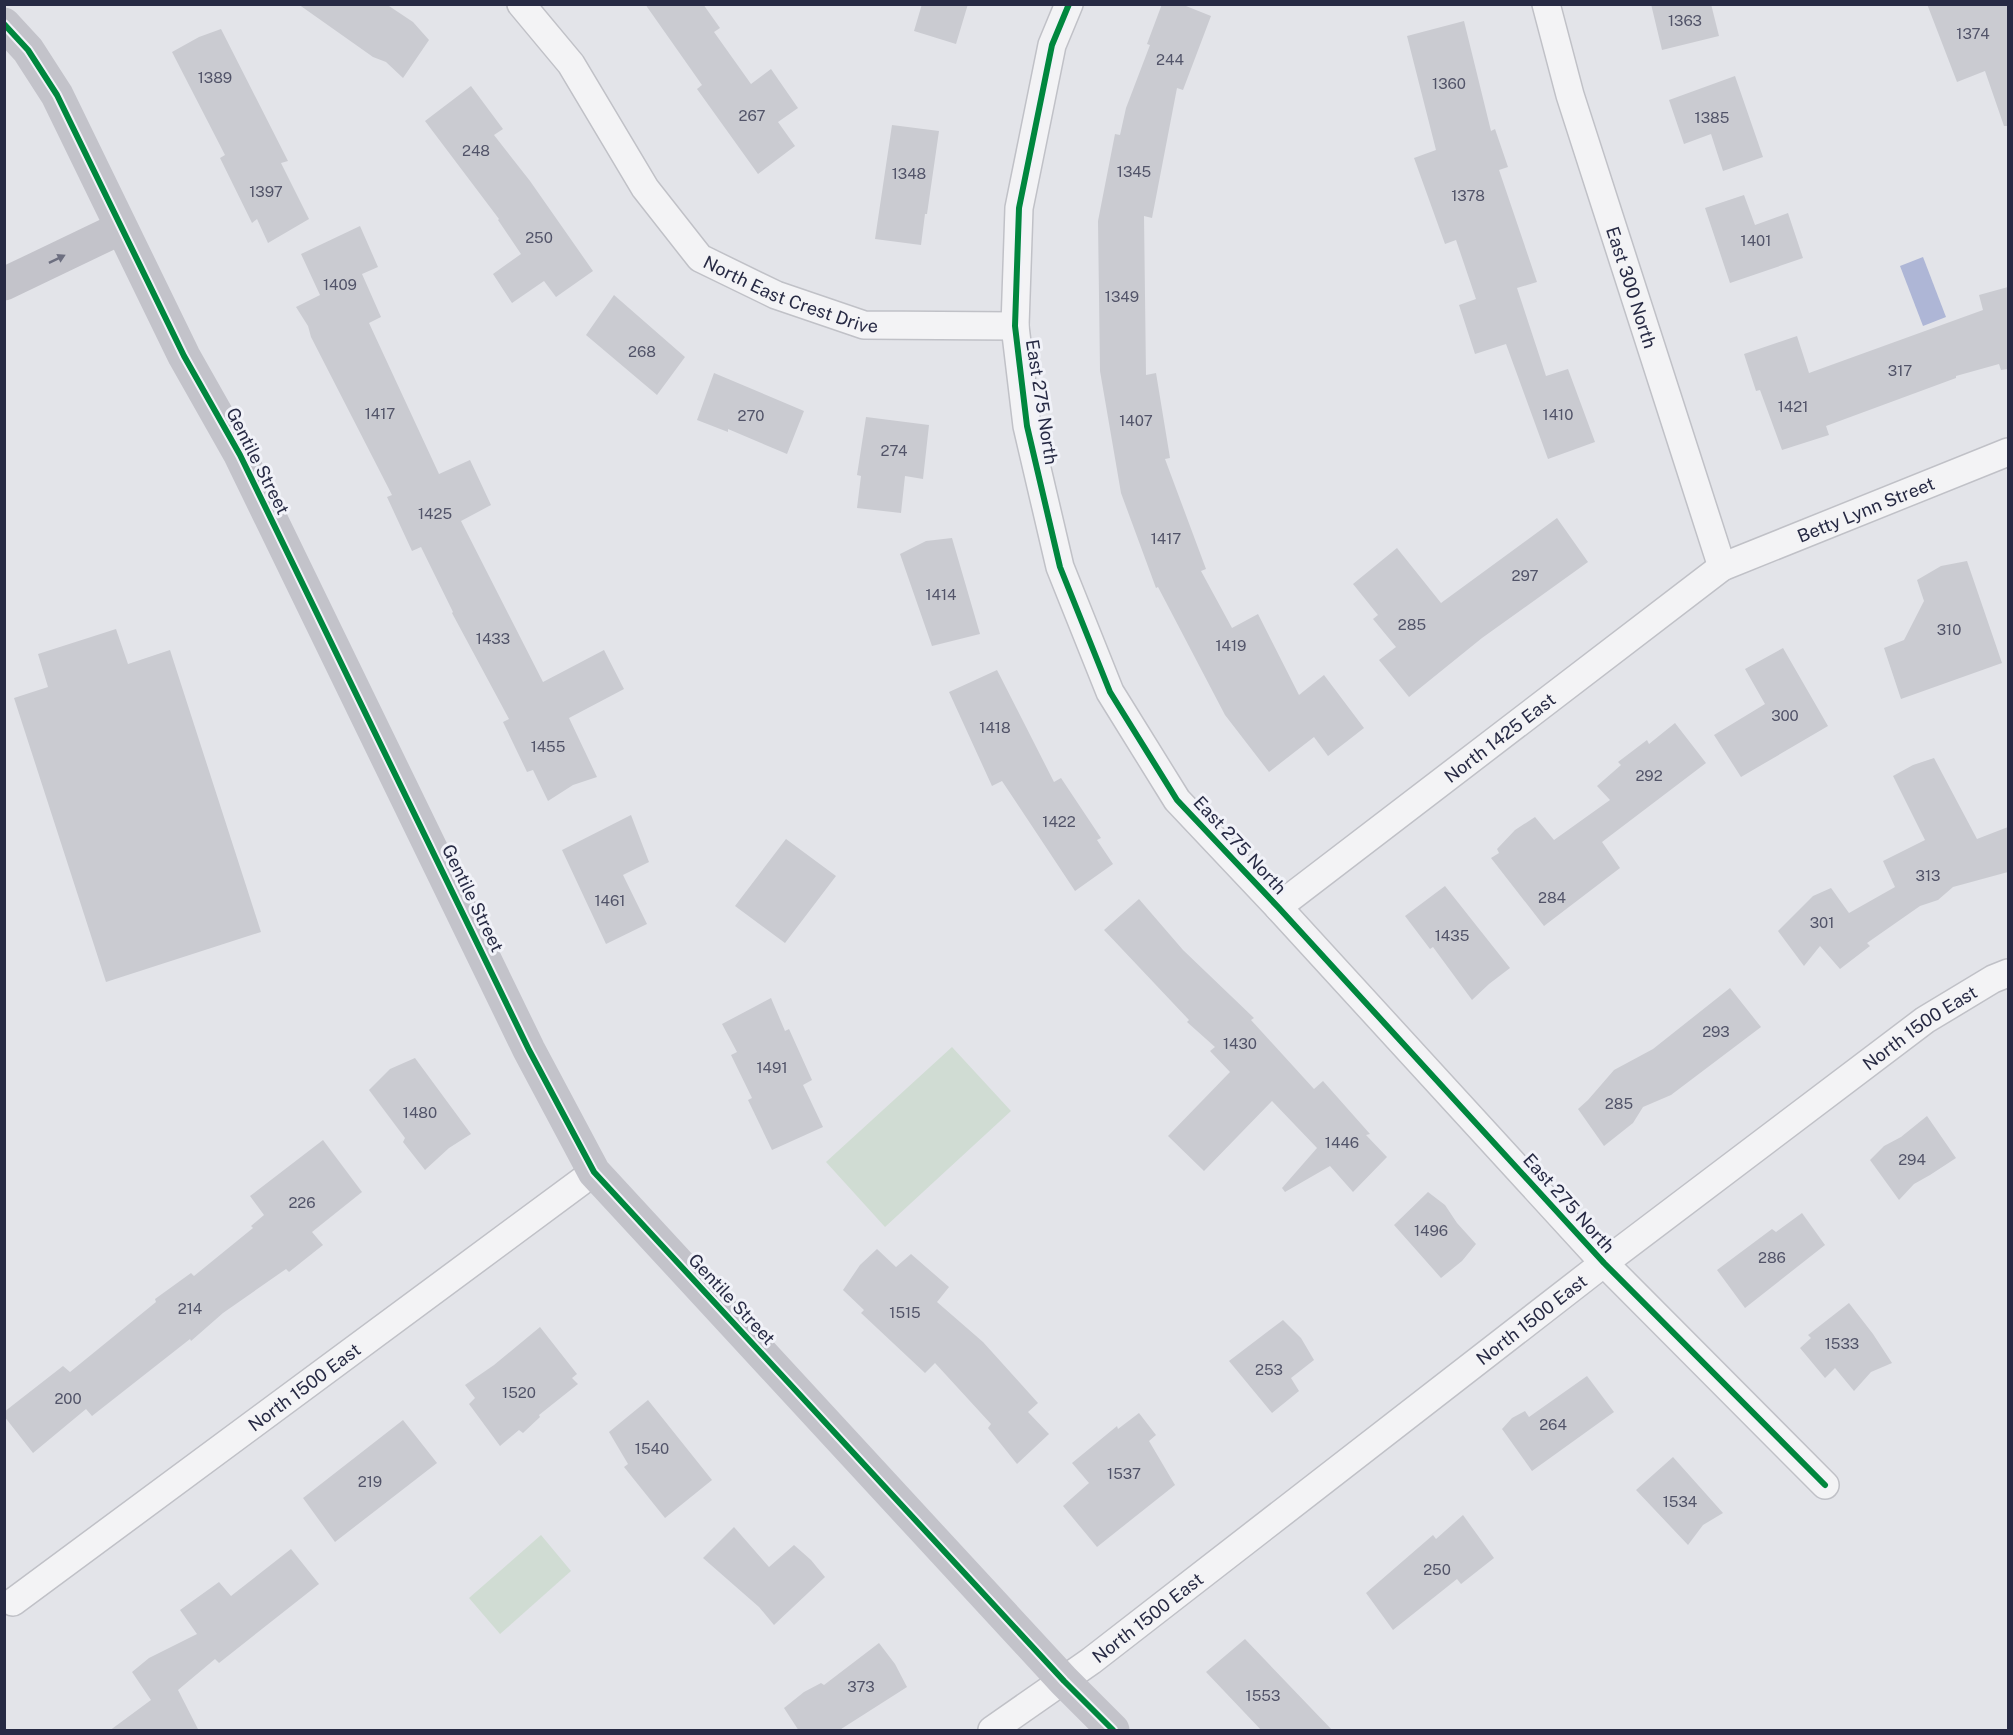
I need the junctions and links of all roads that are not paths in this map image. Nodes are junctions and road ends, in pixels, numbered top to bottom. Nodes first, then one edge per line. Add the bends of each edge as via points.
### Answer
1 (521, 4) edge
2 (1069, 4) edge
3 (1546, 4) edge
4 (4, 24) edge
5 (122, 228) junction
6 (4, 284) edge
7 (1014, 326) junction
8 (2008, 452) edge
9 (1722, 567) junction
10 (1278, 907) junction
11 (2008, 973) edge
12 (594, 1172) junction
13 (1604, 1263) junction
14 (1825, 1485) dead end
15 (13, 1602) dead end
16 (1064, 1680) junction
17 (992, 1731) edge
18 (1113, 1731) edge

1 - 7 street, North East Crest Drive via 571,64 645,188 700,258 776,295 864,325
2 - 7 street, East 275 North via 1052,45 1019,208
3 - 9 street, East 300 North via 1570,95
4 - 5 street, Gentile Street via 28,50 57,95
6 -> 5 street
5 - 12 street, Gentile Street via 184,356 240,455 529,1050
7 - 10 street, East 275 North via 1027,426 1060,567 1110,692 1177,800
8 - 9 street, Betty Lynn Street
9 - 10 street, North 1425 East
10 - 13 street, East 275 North
11 - 13 street, North 1500 East via 1925,1020
12 - 15 street, North 1500 East
12 - 16 street, Gentile Street
13 - 14 street, East 275 North
13 - 16 street, North 1500 East
16 - 17 street, North 1500 East
16 - 18 street, Gentile Street

